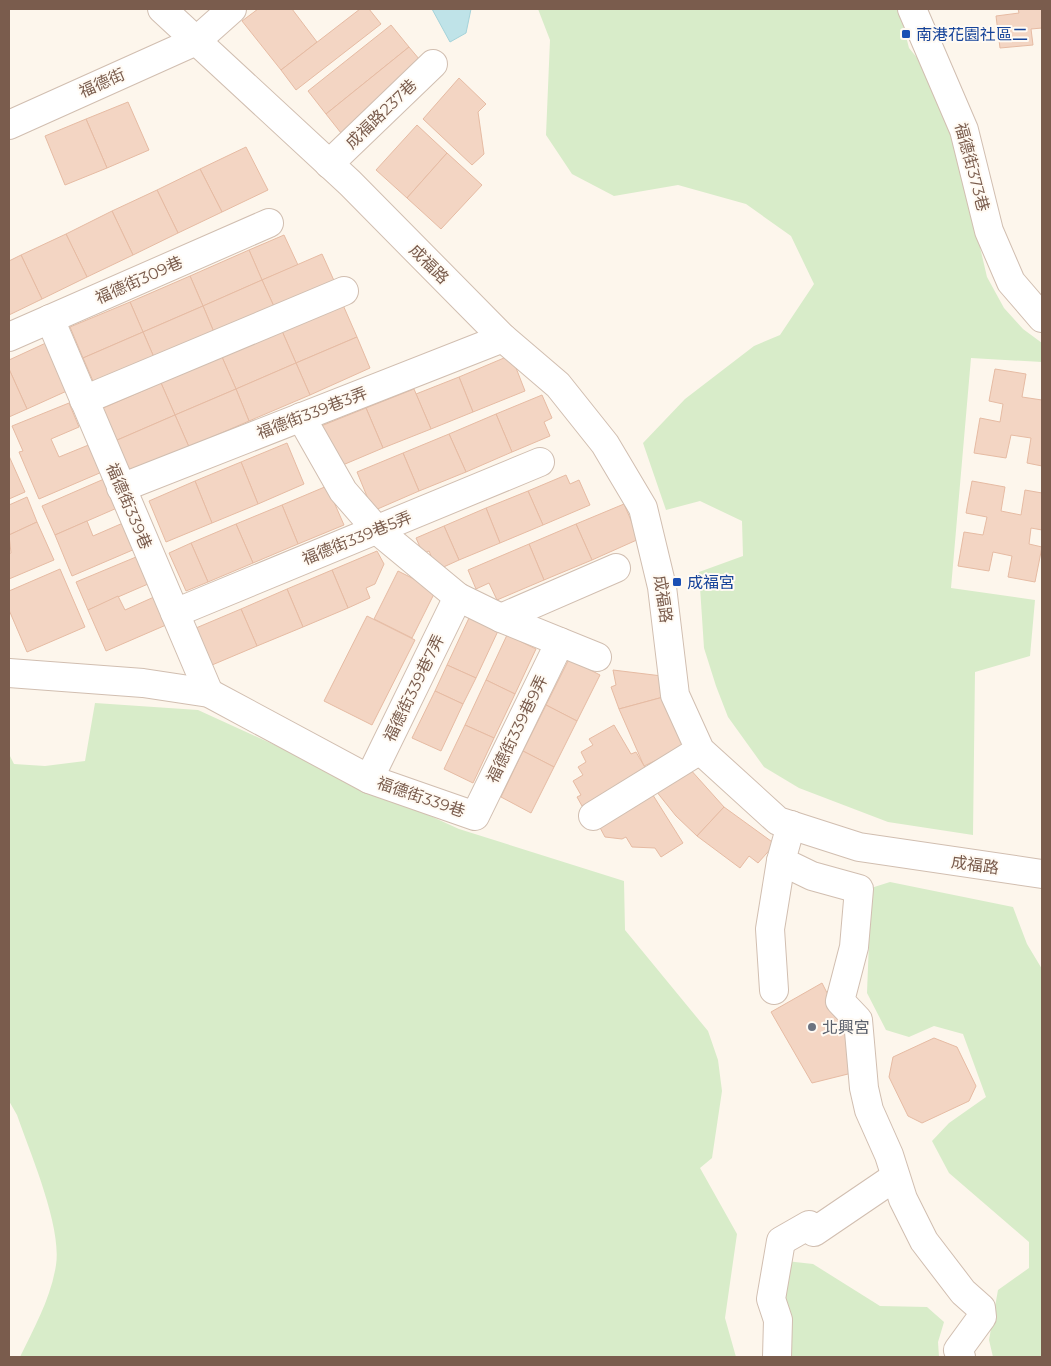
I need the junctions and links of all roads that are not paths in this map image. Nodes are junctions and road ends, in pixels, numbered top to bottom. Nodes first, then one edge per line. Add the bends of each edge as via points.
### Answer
1 (162, 9) edge
2 (232, 9) edge
3 (912, 9) edge
4 (196, 42) junction
5 (433, 64) dead end
6 (9, 125) edge
7 (329, 164) junction
8 (269, 223) dead end
9 (344, 291) dead end
10 (1042, 318) edge
11 (50, 319) junction
12 (9, 337) edge
13 (503, 338) junction
14 (84, 400) junction
15 (301, 417) junction
16 (540, 462) dead end
17 (122, 488) junction
18 (377, 530) junction
19 (616, 568) dead end
20 (458, 596) junction
21 (175, 613) junction
22 (501, 618) junction
23 (560, 642) junction
24 (597, 657) dead end
25 (11, 668) edge
26 (209, 693) junction
27 (700, 750) junction
28 (369, 779) junction
29 (475, 816) joint
30 (593, 816) dead end
31 (791, 825) junction
32 (781, 860) junction
33 (1042, 874) edge
34 (774, 990) dead end
35 (896, 1178) junction
36 (777, 1357) edge
37 (961, 1357) edge

1 - 4 street
2 - 4 street, 福德街
3 - 10 street, 福德街373巷 via 964,130 993,240 1011,282
4 - 6 street, 福德街
4 - 7 street, 成福路
5 - 7 street, 成福路237巷
7 - 13 street, 成福路
8 - 11 street, 福德街309巷
9 - 14 street
11 - 12 street, 福德街309巷
11 - 14 street, 福德街339巷
13 - 15 street, 福德街339巷3弄
13 - 27 street, 成福路 via 558,385 604,444 643,508 662,587 675,695
14 - 17 street, 福德街339巷
15 - 17 street, 福德街339巷3弄
15 - 18 street via 344,491
16 - 18 street, 福德街339巷5弄
17 - 21 street, 福德街339巷
18 - 20 street
18 - 21 street, 福德街339巷5弄
19 - 22 street
20 - 22 street
20 - 28 street, 福德街339巷7弄
21 - 26 street, 福德街339巷
22 - 23 street
23 - 24 street
23 - 29 street, 福德街339巷9弄
25 - 26 street, 福德街339巷
26 - 28 street, 福德街339巷
27 - 30 street
27 - 31 street, 成福路 via 778,821
28 - 29 street, 福德街339巷
31 - 32 street
31 - 33 street, 成福路 via 860,847
32 - 34 street via 770,929
32 - 35 street via 812,876 859,889 854,948 840,1002 858,1020 869,1110
35 - 36 street via 814,1232 809,1225 781,1241 771,1300 778,1320
35 - 37 street via 924,1241 963,1292 981,1308 982,1317 958,1350

